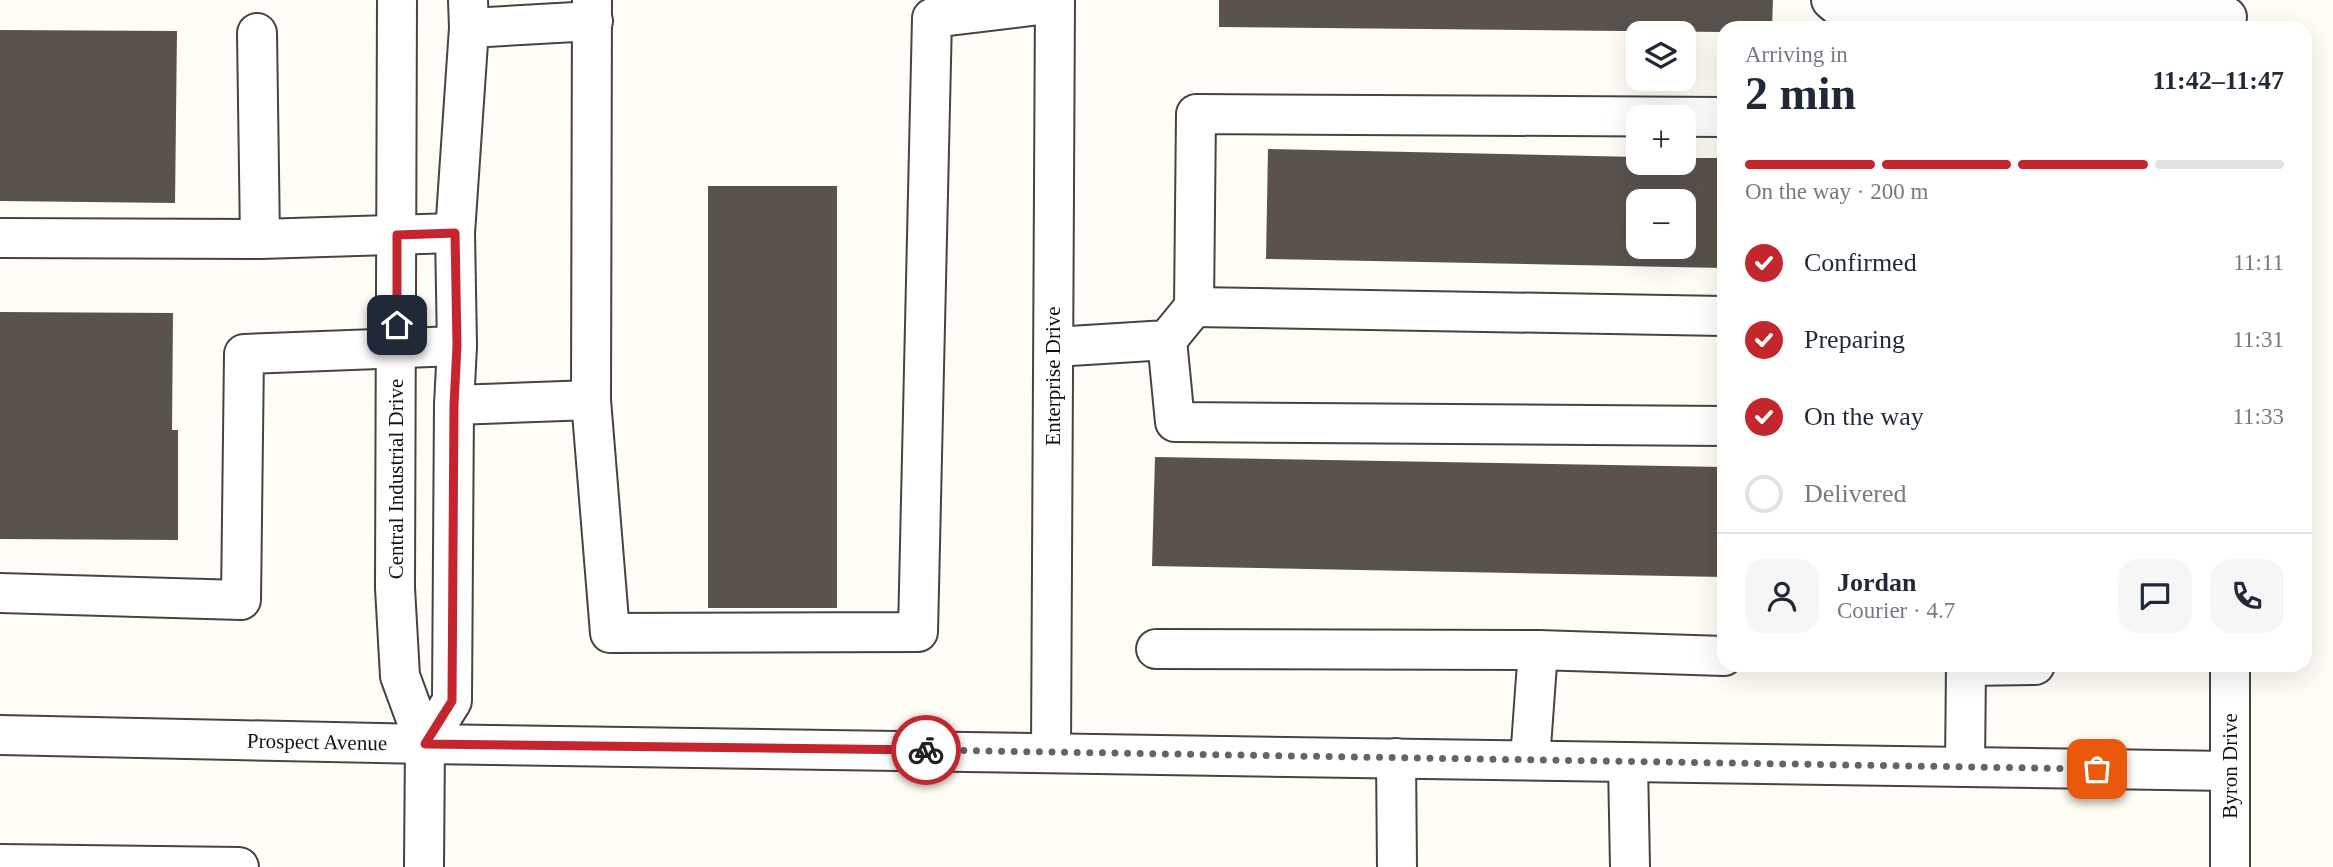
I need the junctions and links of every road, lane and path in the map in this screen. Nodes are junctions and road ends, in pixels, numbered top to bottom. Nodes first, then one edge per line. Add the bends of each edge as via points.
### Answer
1 (397, 0) edge
2 (1831, 0) edge
3 (1055, 2) edge
4 (932, 9) edge
5 (593, 11) edge
6 (468, 14) edge
7 (2227, 15) edge
8 (257, 33) dead end
9 (1717, 117) edge
10 (455, 233) junction
11 (397, 235) junction
12 (0, 238) edge
13 (260, 239) junction
14 (1194, 307) junction
15 (1717, 316) edge
16 (1167, 340) junction
17 (457, 346) junction
18 (1054, 347) junction
19 (397, 348) junction
20 (591, 400) junction
21 (454, 405) junction
22 (1717, 426) edge
23 (0, 593) edge
24 (1156, 649) dead end
25 (1538, 650) junction
26 (1717, 656) edge
27 (1966, 672) edge
28 (2230, 672) edge
29 (0, 735) edge
30 (425, 744) junction
31 (1051, 752) junction
32 (1396, 758) junction
33 (1530, 760) junction
34 (1628, 763) junction
35 (1965, 767) junction
36 (2230, 771) junction
37 (0, 864) edge
38 (239, 867) edge
39 (424, 867) edge
40 (1397, 867) edge
41 (1630, 867) edge
42 (2230, 867) edge

1 - 11 street, Central Industrial Drive
2 - 7 street via 1849,15
3 - 4 street
3 - 18 street, Enterprise Drive
4 - 20 street via 918,632 610,632
5 - 6 street
5 - 20 street
6 - 10 street
8 - 13 street
9 - 14 street via 1196,114
10 - 11 street
10 - 17 street
11 - 13 street
11 - 19 street, Central Industrial Drive
12 - 13 street
14 - 15 street
14 - 16 street
16 - 18 street
16 - 22 street via 1175,422
17 - 19 street
17 - 21 street
18 - 31 street, Enterprise Drive
19 - 23 street via 244,354 241,600
19 - 30 street, Central Industrial Drive via 395,588 400,676
20 - 21 street
21 - 30 street via 452,701
24 - 25 street
25 - 26 street
25 - 33 street
27 - 35 street
28 - 36 street, Byron Drive
29 - 30 street, Prospect Avenue
30 - 31 street, Prospect Avenue
30 - 39 street, Central Industrial Drive
31 - 32 street, Prospect Avenue
32 - 33 street, Prospect Avenue
32 - 40 street
33 - 34 street, Prospect Avenue
34 - 35 street, Prospect Avenue
34 - 41 street
35 - 36 street, Prospect Avenue
36 - 42 street, Byron Drive
37 - 38 street

